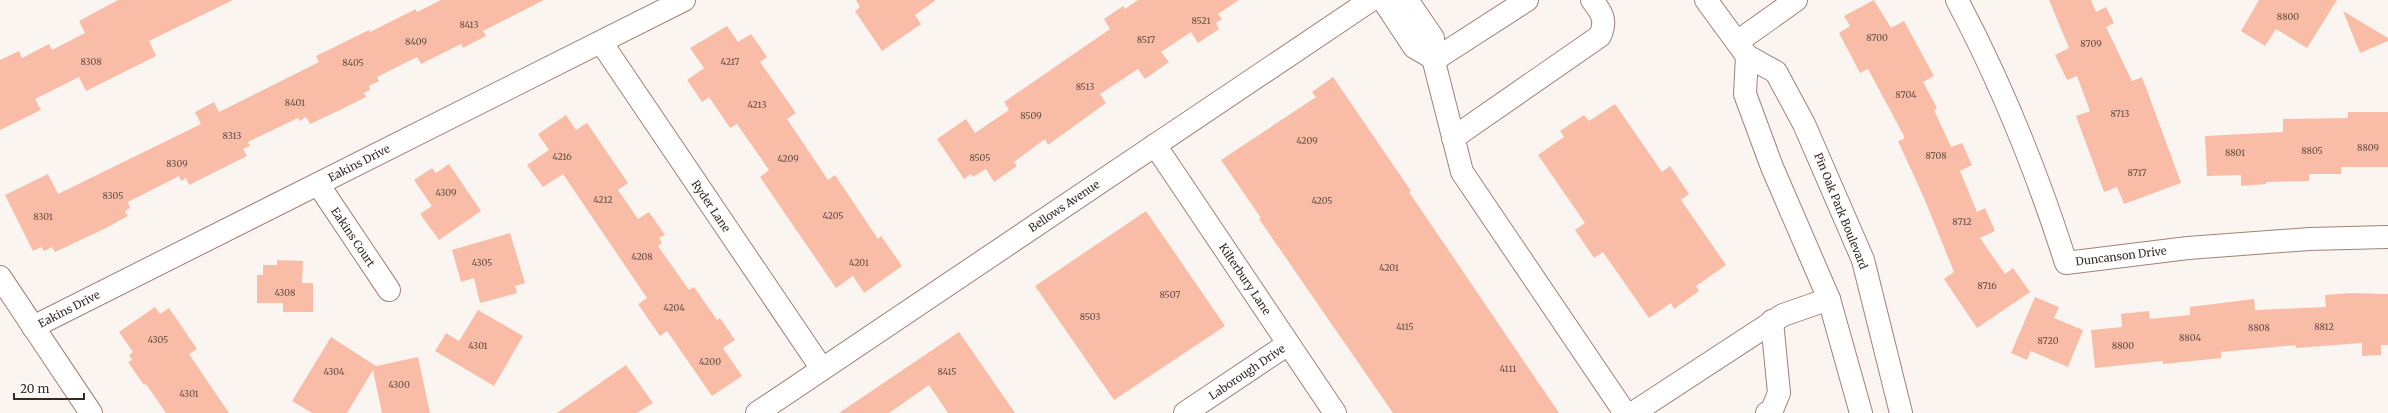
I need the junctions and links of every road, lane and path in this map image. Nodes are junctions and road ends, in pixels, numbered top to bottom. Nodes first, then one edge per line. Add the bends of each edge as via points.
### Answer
1 (684, 0) edge
2 (1371, 0) edge
3 (1383, 0) edge
4 (1408, 0) edge
5 (1527, 0) edge
6 (1592, 0) edge
7 (1706, 0) edge
8 (1796, 0) edge
9 (1957, 0) edge
10 (601, 42) junction
11 (1742, 49) junction
12 (1434, 59) junction
13 (1453, 138) junction
14 (1155, 145) junction
15 (318, 184) junction
16 (2388, 237) edge
17 (0, 277) edge
18 (389, 290) dead end
19 (1829, 299) junction
20 (1772, 321) junction
21 (33, 327) junction
22 (1288, 344) junction
23 (822, 369) junction
24 (91, 413) edge
25 (757, 413) edge
26 (1185, 413) edge
27 (1335, 413) edge
28 (1625, 413) edge
29 (1633, 413) edge
30 (1767, 413) edge
31 (1861, 413) edge
32 (1901, 413) edge

1 - 10 street, Eakins Drive
2 - 14 street, Bellows Avenue
3 - 12 street via 1414,47
4 - 12 street via 1432,38
5 - 12 street
6 - 13 street via 1603,16 1604,26 1600,36
7 - 11 street, Pin Oak Park Boulevard
8 - 11 street
9 - 16 street, Duncanson Drive via 2022,136 2066,263 2188,248 2310,239
10 - 15 street, Eakins Drive
10 - 23 street, Ryder Lane
11 - 19 street via 1745,94 1772,167
11 - 32 street, Pin Oak Park Boulevard via 1776,72 1808,131 1863,260
12 - 13 street
13 - 28 street via 1462,172
14 - 22 street, Kilterbury Lane
14 - 23 street, Bellows Avenue
15 - 18 street, Eakins Court
15 - 21 street, Eakins Drive
17 - 21 street
19 - 20 street
19 - 31 street
20 - 29 street
20 - 30 street via 1779,393
21 - 24 street
22 - 26 street, Laborough Drive
22 - 27 street, Kilterbury Lane
23 - 25 street, Bellows Avenue

